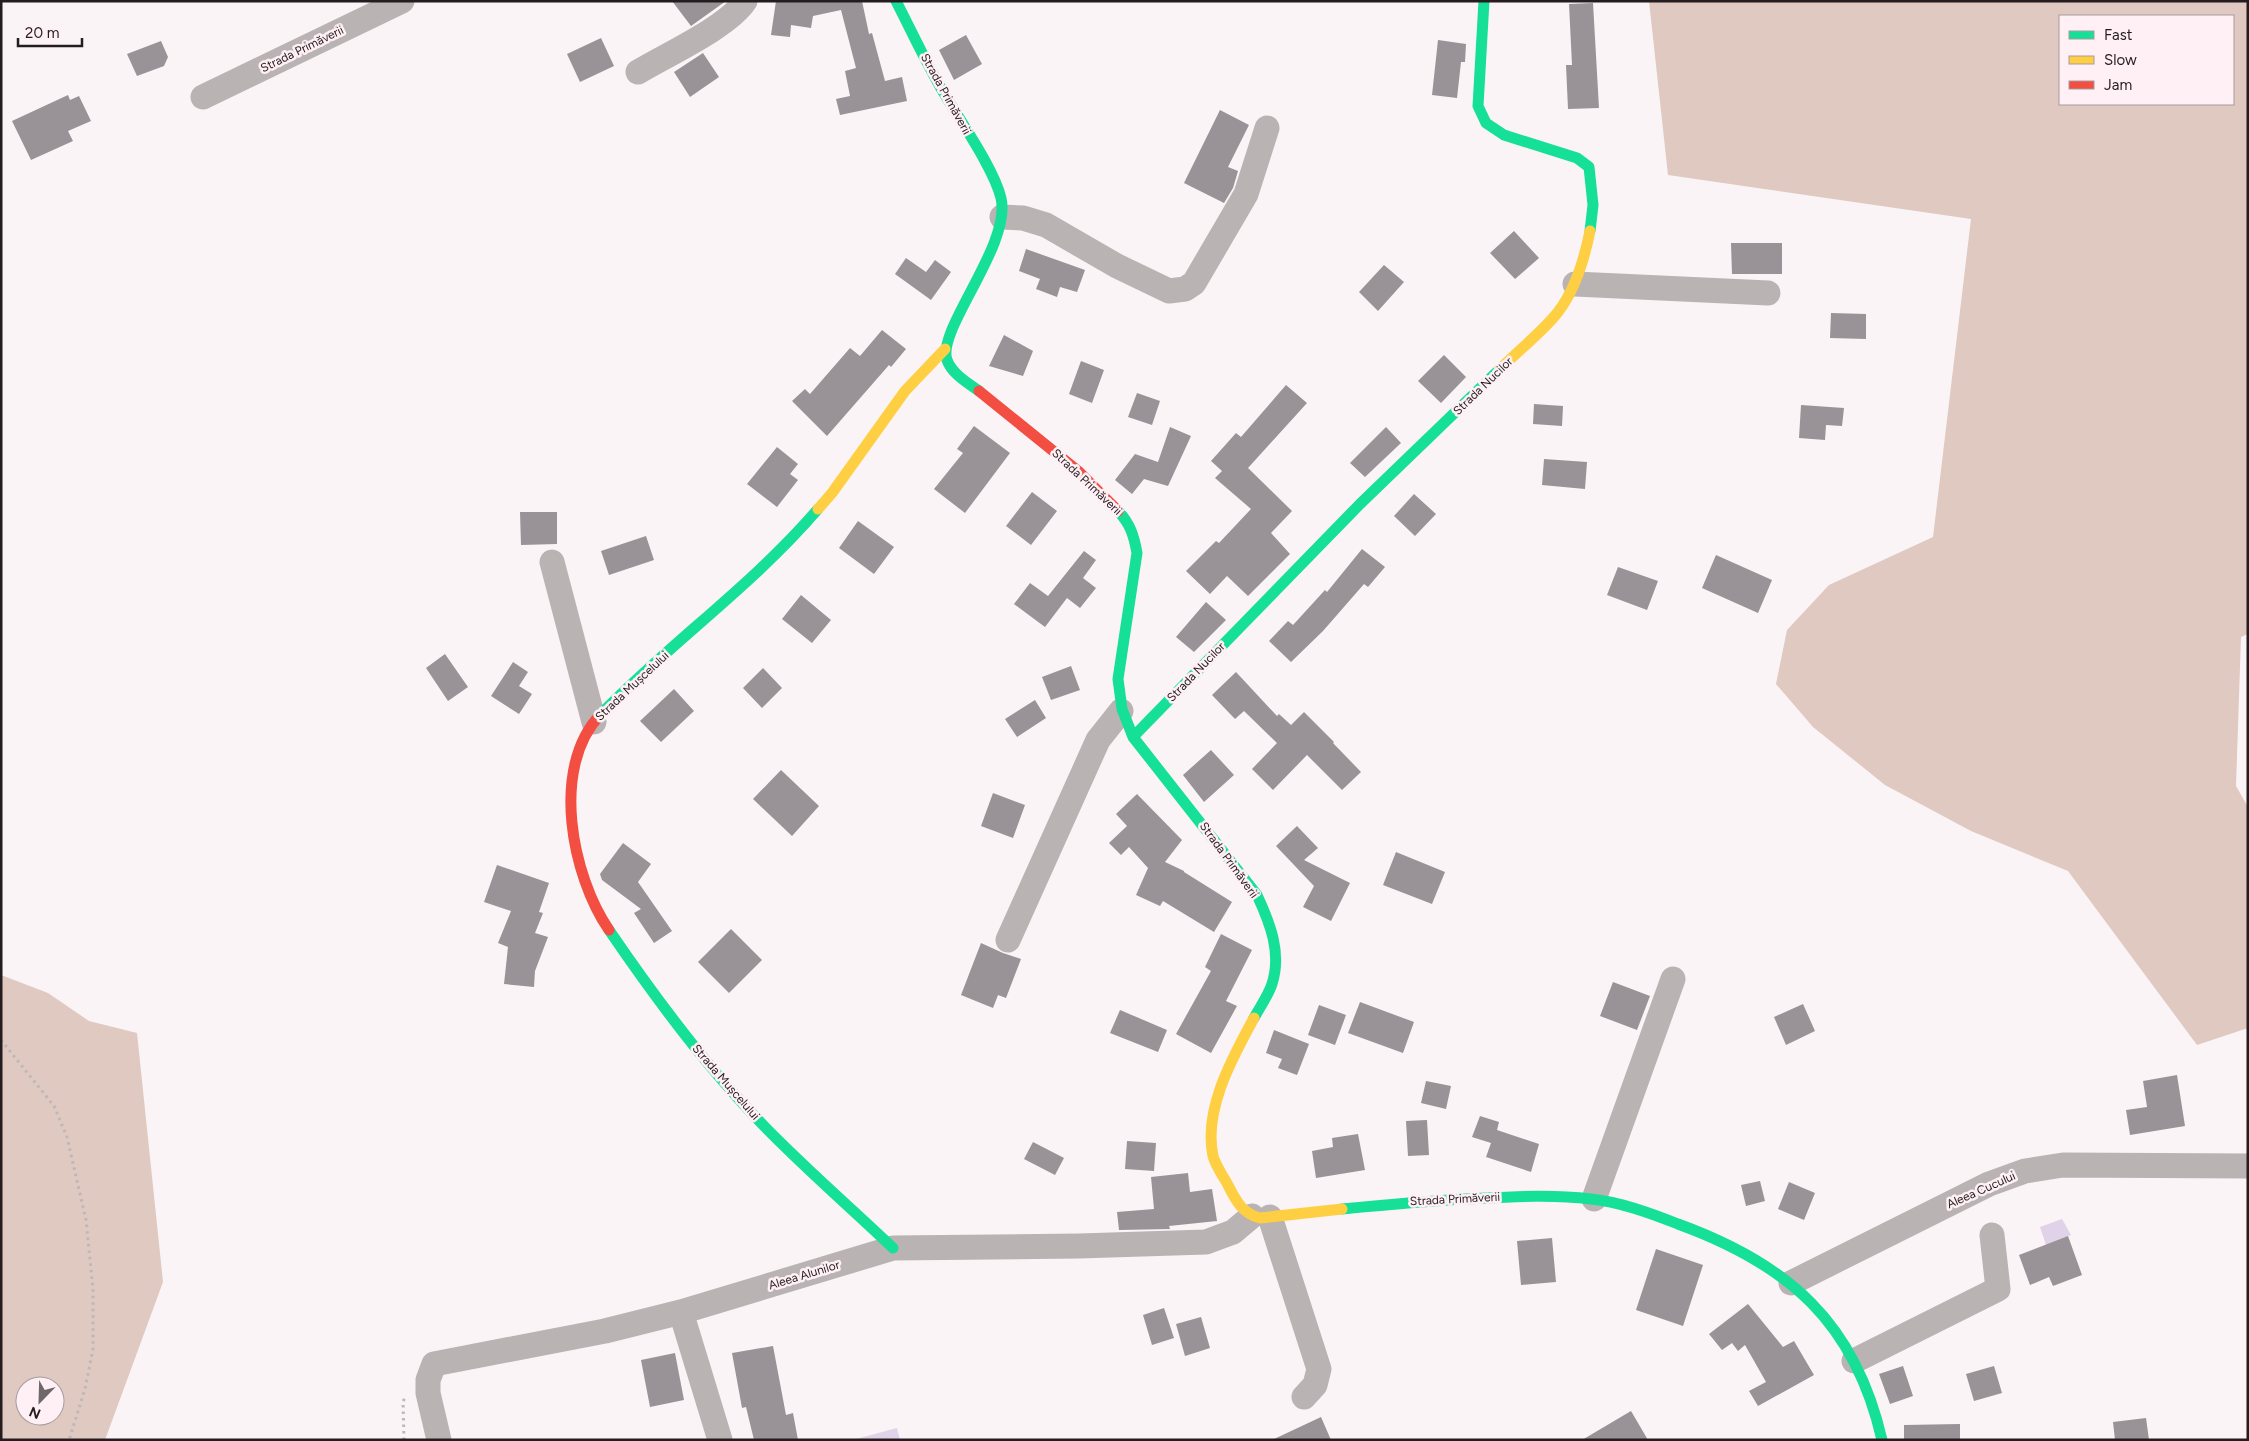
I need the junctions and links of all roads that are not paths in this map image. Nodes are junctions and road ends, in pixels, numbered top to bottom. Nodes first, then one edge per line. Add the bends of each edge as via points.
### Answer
1 (402, 1) edge
2 (745, 1) edge
3 (896, 1) edge
4 (1484, 1) edge
5 (638, 72) dead end
6 (203, 97) dead end
7 (1266, 128) dead end
8 (1002, 217) junction
9 (1575, 284) junction
10 (1768, 293) dead end
11 (945, 349) junction
12 (552, 562) dead end
13 (1121, 712) junction
14 (594, 722) junction
15 (1133, 737) junction
16 (1008, 940) dead end
17 (1673, 979) dead end
18 (2248, 1166) edge
19 (1594, 1200) junction
20 (1261, 1216) junction
21 (1992, 1235) dead end
22 (893, 1248) junction
23 (1791, 1284) junction
24 (681, 1312) junction
25 (1854, 1361) junction
26 (1304, 1397) dead end
27 (439, 1440) edge
28 (720, 1440) edge
29 (1882, 1440) edge

1 - 6 street, Strada Primăverii
2 - 5 street via 715,27
3 - 8 street, Strada Primăverii via 996,184
4 - 9 street, Strada Nucilor via 1478,106 1486,123 1504,135 1577,158 1590,167 1591,222
7 - 8 street via 1246,194 1194,283 1185,289 1169,291 1117,266 1046,225 1023,218
8 - 11 street, Strada Primăverii via 997,237
9 - 10 street
9 - 15 street, Strada Nucilor via 1553,318 1360,504
11 - 13 street, Strada Primăverii via 949,366 957,374 1078,471 1127,520 1137,554 1118,679
11 - 14 street, Strada Mușcelului via 905,391 832,493 800,530
12 - 14 street
13 - 15 street, Strada Primăverii
13 - 16 street via 1098,740
14 - 22 street, Strada Mușcelului via 573,766 571,809 575,850 598,914 651,992 714,1070 765,1127
15 - 20 street, Strada Primăverii via 1257,895 1276,943 1276,971 1272,985 1220,1089 1211,1122 1213,1156 1239,1206
17 - 19 street
18 - 23 street, Aleea Cucului via 2063,1165 2025,1171 1989,1184
19 - 20 street, Strada Primăverii via 1520,1196 1401,1202
19 - 23 street, Strada Primăverii via 1648,1213 1702,1233 1745,1253
20 - 22 street, Aleea Alunilor via 1206,1242
20 - 26 street via 1319,1369 1315,1385
21 - 25 street via 1998,1289
22 - 24 street, Aleea Alunilor
23 - 25 street, Strada Primăverii via 1809,1300
24 - 27 street, Aleea Alunilor via 605,1331 434,1364 428,1380 428,1393
24 - 28 street
25 - 29 street, Strada Primăverii via 1868,1389

